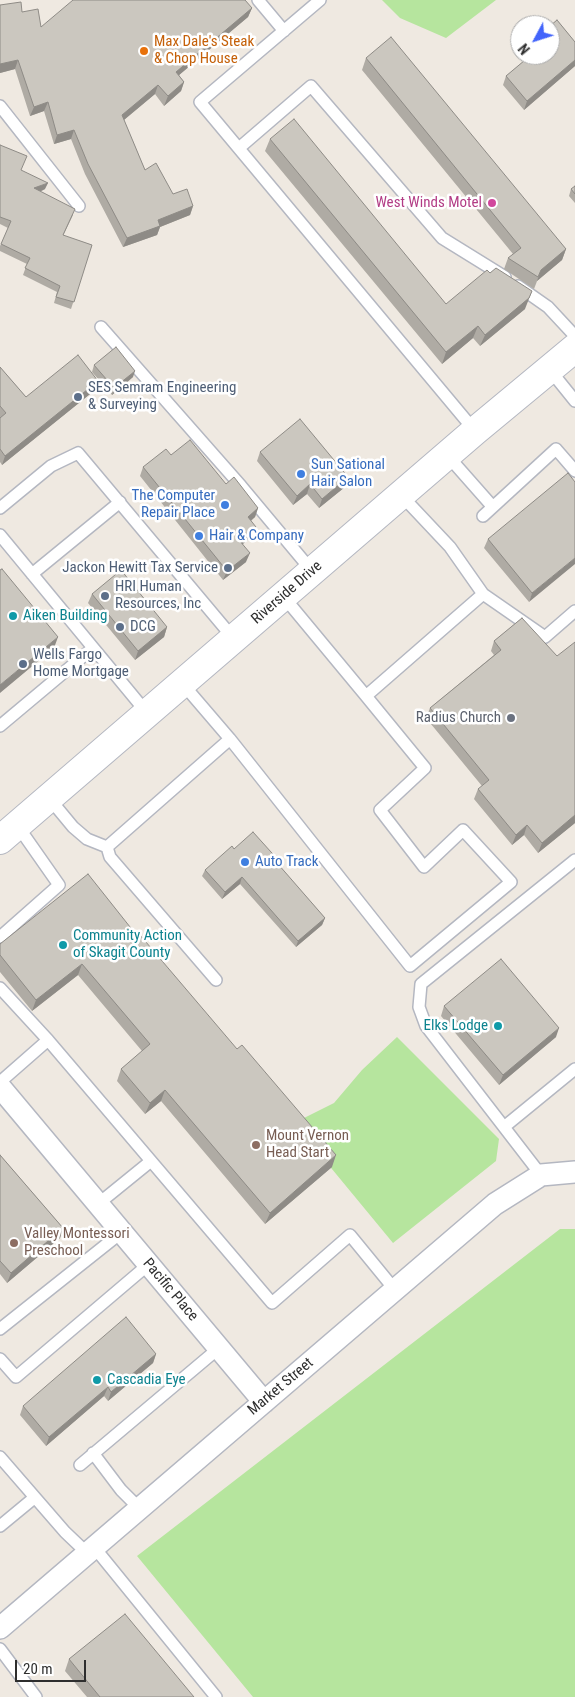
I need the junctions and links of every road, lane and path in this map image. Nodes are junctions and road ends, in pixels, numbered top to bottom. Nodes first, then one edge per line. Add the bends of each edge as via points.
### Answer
1 (258, 0) edge
2 (320, 0) edge
3 (284, 31) junction
4 (0, 106) edge
5 (239, 148) junction
6 (79, 206) dead end
7 (101, 328) dead end
8 (575, 336) edge
9 (575, 348) edge
10 (550, 370) junction
11 (575, 401) edge
12 (475, 431) junction
13 (447, 455) junction
14 (575, 471) edge
15 (401, 495) junction
16 (120, 502) junction
17 (492, 506) junction
18 (0, 508) edge
19 (483, 516) dead end
20 (1, 539) edge
21 (312, 571) junction
22 (32, 574) junction
23 (483, 594) junction
24 (283, 596) junction
25 (575, 611) edge
26 (234, 639) junction
27 (93, 648) junction
28 (182, 683) junction
29 (366, 696) junction
30 (147, 714) junction
31 (0, 726) edge
32 (230, 739) junction
33 (48, 798) junction
34 (8, 830) edge
35 (106, 847) junction
36 (575, 860) edge
37 (0, 937) edge
38 (216, 980) dead end
39 (0, 988) edge
40 (48, 1040) junction
41 (575, 1069) edge
42 (0, 1082) edge
43 (0, 1086) edge
44 (504, 1127) junction
45 (151, 1161) junction
46 (575, 1172) edge
47 (541, 1175) junction
48 (98, 1204) junction
49 (122, 1232) junction
50 (149, 1264) junction
51 (395, 1290) junction
52 (0, 1329) edge
53 (219, 1348) junction
54 (0, 1360) edge
55 (264, 1402) junction
56 (93, 1453) junction
57 (0, 1457) edge
58 (80, 1465) dead end
59 (34, 1498) junction
60 (139, 1508) junction
61 (0, 1526) edge
62 (91, 1550) junction
63 (0, 1628) edge
64 (0, 1649) edge
65 (36, 1697) edge
66 (216, 1697) edge

1 - 3 lane
2 - 3 lane
3 - 5 lane via 200,102
4 - 6 lane
5 - 8 lane via 311,86 442,238 542,303
5 - 12 lane
7 - 21 lane
9 - 10 main road, Riverside Drive
10 - 11 lane
10 - 12 main road, Riverside Drive
12 - 13 main road, Riverside Drive
13 - 15 main road, Riverside Drive
13 - 17 lane
14 - 17 lane via 556,449
15 - 21 main road, Riverside Drive
15 - 23 lane via 450,547
16 - 18 lane via 78,453 51,466
16 - 22 lane
16 - 26 lane
17 - 19 lane
20 - 22 lane
21 - 24 main road, Riverside Drive
22 - 27 lane
23 - 25 lane via 545,637
23 - 29 lane
24 - 26 main road, Riverside Drive
24 - 29 lane
26 - 28 main road, Riverside Drive
27 - 30 lane
27 - 31 lane
28 - 30 main road, Riverside Drive
28 - 32 lane
29 - 32 lane via 425,768 380,810 424,867 463,830 511,882 410,966
30 - 33 main road, Riverside Drive
32 - 35 lane
33 - 34 main road, Riverside Drive
33 - 35 lane via 87,839
34 - 37 lane via 59,885
35 - 38 lane via 110,858
36 - 44 lane via 421,984 419,1007 426,1026
39 - 40 lane
40 - 42 lane
40 - 45 lane
41 - 44 lane
43 - 48 street, Pacific Place
44 - 47 lane
45 - 48 lane
45 - 51 lane via 272,1303 350,1235
46 - 47 street, Market Street
47 - 51 street, Market Street via 495,1204
48 - 49 street, Pacific Place
49 - 50 street, Pacific Place
49 - 52 lane
50 - 53 street, Pacific Place
50 - 54 lane via 16,1377
51 - 55 street, Market Street
53 - 55 street, Pacific Place
53 - 56 lane
55 - 60 street, Market Street
56 - 58 lane
56 - 60 lane
57 - 59 lane
59 - 61 lane
59 - 62 lane
60 - 62 street, Market Street
62 - 63 street, Market Street
62 - 66 lane
64 - 65 lane

